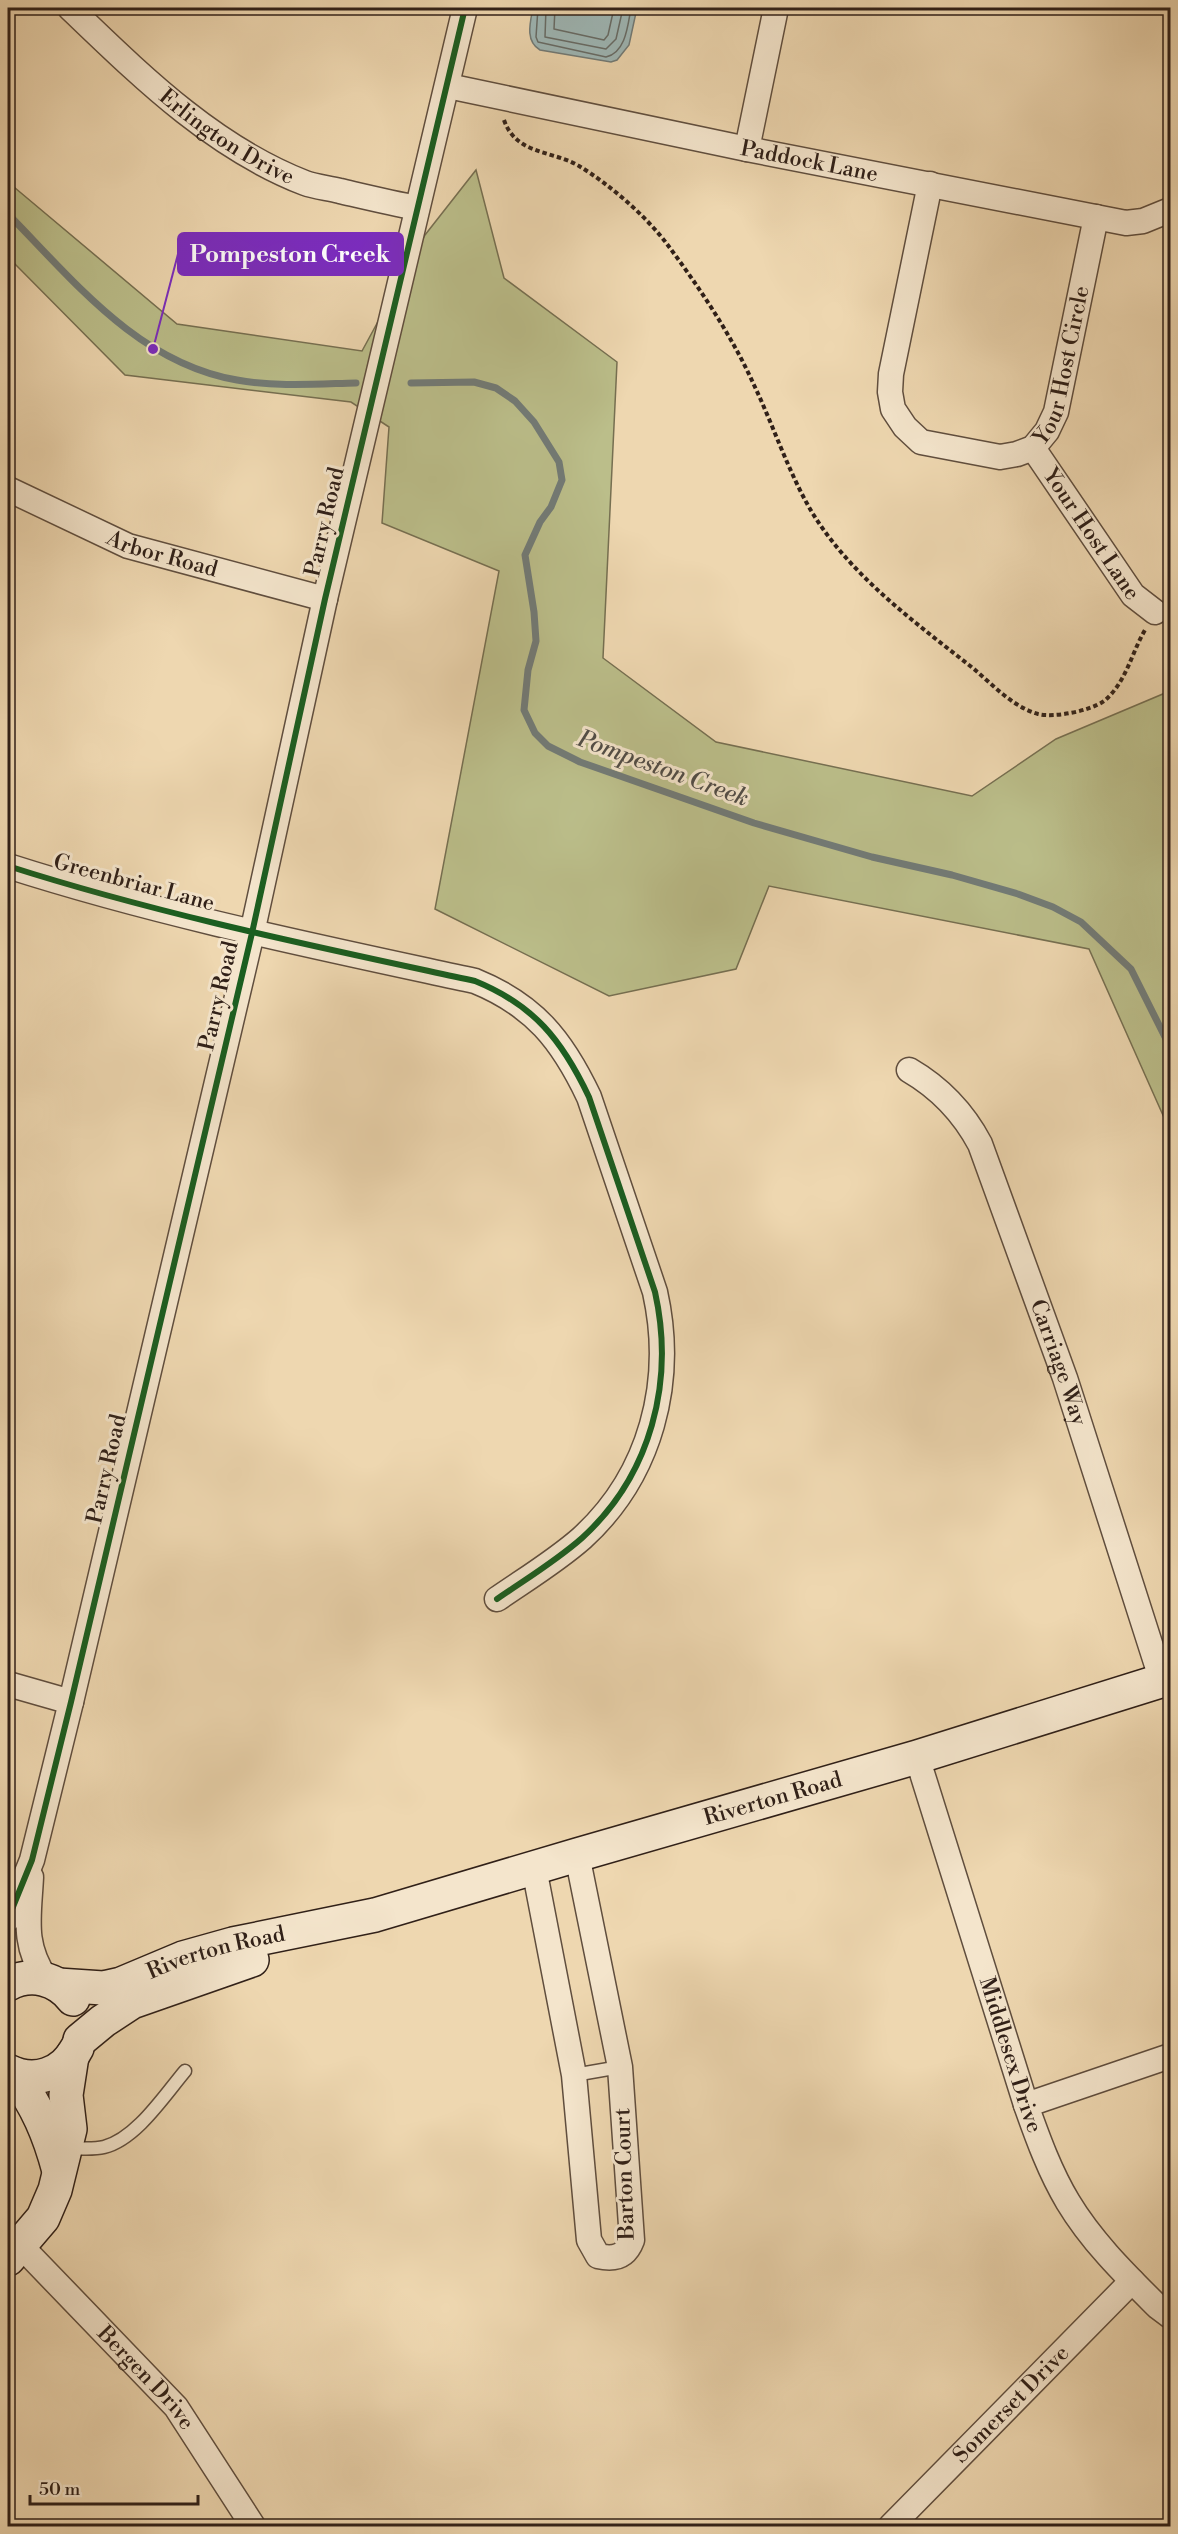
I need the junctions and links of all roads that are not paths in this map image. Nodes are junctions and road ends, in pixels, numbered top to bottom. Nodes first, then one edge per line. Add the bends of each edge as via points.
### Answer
1 (70, 8) edge
2 (465, 8) edge
3 (776, 8) edge
4 (448, 86) junction
5 (747, 150) junction
6 (930, 184) junction
7 (417, 208) junction
8 (1170, 210) edge
9 (1096, 217) junction
10 (1033, 448) junction
11 (8, 489) edge
12 (325, 600) junction
13 (1155, 612) road end
14 (8, 866) edge
15 (252, 933) junction
16 (909, 1070) dead end
17 (497, 1599) dead end
18 (1166, 1680) edge
19 (8, 1684) edge
20 (71, 1702) junction
21 (917, 1757) junction
22 (577, 1855) junction
23 (32, 1860) junction
24 (534, 1868) junction
25 (375, 1915) junction
26 (8, 1919) edge
27 (52, 1982) junction
28 (8, 1984) edge
29 (76, 2048) junction
30 (1170, 2056) edge
31 (620, 2067) junction
32 (185, 2071) dead end
33 (11, 2072) edge
34 (574, 2075) junction
35 (1026, 2105) junction
36 (62, 2160) junction
37 (14, 2252) edge
38 (1132, 2281) junction
39 (1170, 2316) edge
40 (253, 2526) edge
41 (891, 2526) edge

1 - 7 street, Erlington Drive via 176,105 258,159 306,183
2 - 4 street, Parry Road
3 - 5 street
4 - 5 street, Paddock Lane
4 - 7 street, Parry Road
5 - 6 street, Paddock Lane
6 - 9 street, Paddock Lane
6 - 10 street, Your Host Circle via 891,374 893,409 921,442 1000,457
7 - 12 street, Parry Road
8 - 9 street, Paddock Lane via 1126,223
9 - 10 street, Your Host Circle via 1056,412
10 - 13 street, Your Host Lane via 1133,595
11 - 12 street, Arbor Road via 128,546
12 - 15 street, Parry Road
14 - 15 street, Greenbriar Lane via 98,895
15 - 17 street, Greenbriar Lane via 475,981 499,990 543,1023 575,1067 589,1097 661,1320 663,1352 655,1418 628,1484 609,1510 561,1556
15 - 20 street, Parry Road
16 - 18 street, Carriage Way via 953,1104 980,1144 1065,1378
18 - 21 main road, Riverton Road
19 - 20 street
20 - 23 street, Parry Road
21 - 22 main road, Riverton Road
21 - 35 street, Middlesex Drive
22 - 24 main road, Riverton Road
22 - 31 street, Barton Court
23 - 26 street, Parry Road
23 - 27 street, Parry Road via 28,1928 31,1952
24 - 25 main road, Riverton Road
24 - 34 street, Barton Court
25 - 27 main road, Riverton Road via 233,1944 103,1988
25 - 29 main road, Riverton Road via 132,2002 103,2021
27 - 28 main road, Riverton Road via 22,1978
27 - 29 main road via 72,1997 79,2010 82,2024
29 - 33 main road, Riverton Road via 56,2071 44,2076
29 - 36 main road via 66,2096 70,2128
30 - 35 street
31 - 34 lane
31 - 34 street, Barton Court via 632,2240 620,2256 598,2256 589,2240
32 - 36 lane via 119,2142
33 - 36 main road via 34,2101
35 - 38 street, Middlesex Drive via 1047,2162 1069,2203 1094,2240
36 - 37 main road via 56,2190 43,2218
37 - 40 street, Bergen Drive via 176,2408
38 - 39 street, Middlesex Drive
38 - 41 street, Somerset Drive

